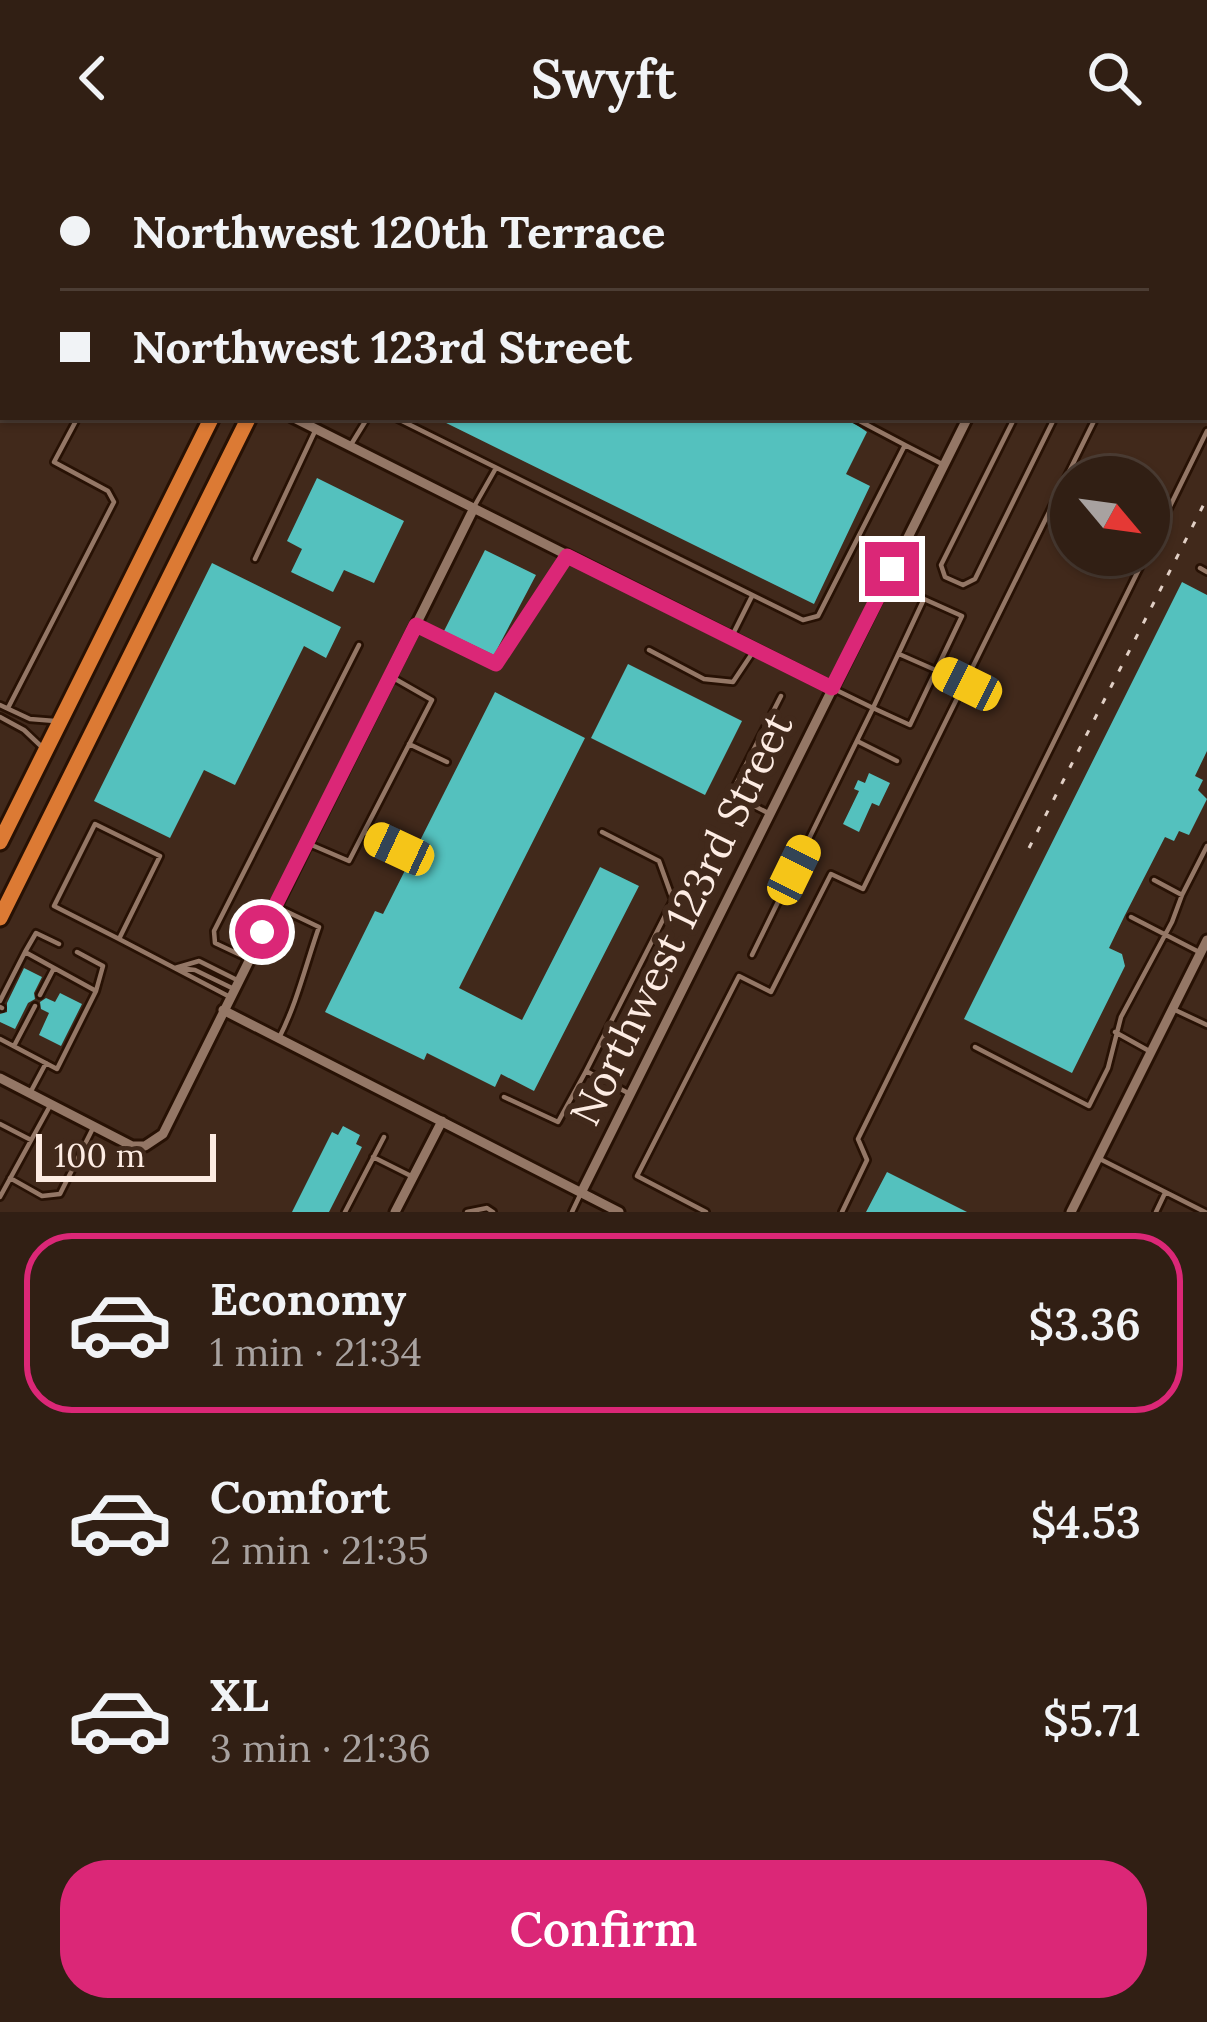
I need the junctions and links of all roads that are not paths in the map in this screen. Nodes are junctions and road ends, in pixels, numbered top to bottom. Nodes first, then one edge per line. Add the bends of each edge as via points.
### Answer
1 (76, 420) edge
2 (211, 420) edge
3 (248, 420) edge
4 (298, 420) edge
5 (366, 420) edge
6 (400, 420) edge
7 (858, 420) edge
8 (966, 420) edge
9 (1013, 420) edge
10 (1054, 420) edge
11 (1095, 420) edge
12 (316, 429) junction
13 (1207, 431) edge
14 (905, 445) junction
15 (350, 447) junction
16 (944, 465) junction
17 (496, 468) junction
18 (1170, 507) edge
19 (473, 510) junction
20 (567, 556) junction
21 (255, 559) dead end
22 (1136, 576) edge
23 (752, 596) junction
24 (416, 625) junction
25 (731, 638) junction
26 (359, 645) dead end
27 (754, 649) junction
28 (650, 650) dead end
29 (898, 654) junction
30 (937, 670) junction
31 (390, 676) junction
32 (967, 684) junction
33 (832, 688) junction
34 (782, 696) dead end
35 (0, 704) edge
36 (873, 708) junction
37 (8, 709) junction
38 (0, 717) edge
39 (61, 721) junction
40 (857, 741) junction
41 (410, 744) junction
42 (46, 751) junction
43 (447, 761) dead end
44 (897, 761) dead end
45 (770, 814) junction
46 (364, 832) junction
47 (602, 832) dead end
48 (0, 842) edge
49 (307, 843) junction
50 (1207, 846) edge
51 (399, 849) dead end
52 (1154, 880) dead end
53 (1182, 895) junction
54 (275, 906) junction
55 (1131, 917) dead end
56 (0, 918) edge
57 (1164, 935) junction
58 (119, 939) junction
59 (1207, 940) edge
60 (59, 944) dead end
61 (26, 952) junction
62 (77, 952) dead end
63 (1201, 953) junction
64 (752, 955) dead end
65 (249, 959) junction
66 (54, 968) junction
67 (175, 968) junction
68 (234, 989) junction
69 (40, 991) dead end
70 (96, 991) junction
71 (1, 1005) edge
72 (32, 1006) dead end
73 (1173, 1009) junction
74 (223, 1010) junction
75 (1207, 1024) edge
76 (1115, 1032) junction
77 (279, 1038) junction
78 (0, 1039) edge
79 (14, 1046) junction
80 (974, 1047) dead end
81 (1151, 1052) junction
82 (46, 1064) junction
83 (586, 1071) junction
84 (0, 1078) edge
85 (31, 1094) junction
86 (630, 1094) junction
87 (504, 1097) dead end
88 (51, 1104) junction
89 (442, 1121) junction
90 (0, 1124) edge
91 (94, 1126) junction
92 (384, 1137) dead end
93 (31, 1141) junction
94 (373, 1157) junction
95 (1098, 1158) junction
96 (413, 1177) junction
97 (10, 1178) junction
98 (2, 1188) edge
99 (581, 1192) junction
100 (1165, 1193) junction
101 (0, 1197) edge
102 (345, 1212) edge
103 (395, 1212) edge
104 (467, 1212) edge
105 (493, 1212) edge
106 (572, 1212) edge
107 (619, 1212) edge
108 (706, 1212) edge
109 (842, 1212) edge
110 (1071, 1212) edge
111 (1156, 1212) edge
112 (1205, 1212) edge

1 - 37 lane via 55,462 109,491 114,502
2 - 39 highway
3 - 56 highway
4 - 12 street
5 - 15 lane
6 - 17 lane
7 - 14 lane
8 - 16 street, Northwest 123rd Street
9 - 10 lane via 940,565 944,577 962,585 975,579
11 - 32 lane
12 - 15 street
12 - 21 lane
13 - 18 lane
14 - 16 lane
14 - 23 lane via 818,616 803,620
15 - 19 street
16 - 33 street, Northwest 123rd Street
17 - 19 lane
17 - 23 lane
19 - 20 street
19 - 24 street
20 - 24 lane via 496,664
20 - 25 street
22 - 109 lane via 858,1139 867,1160
23 - 25 lane
24 - 31 street
25 - 27 street
26 - 65 lane via 214,931 214,943
27 - 28 lane via 733,682 704,679
27 - 33 street
29 - 30 lane
29 - 30 lane via 924,599 962,616
29 - 36 lane
30 - 32 lane
30 - 36 lane via 910,725
31 - 41 lane via 432,700
31 - 49 street
32 - 108 lane via 863,889 831,874 771,992 739,976 637,1176
33 - 36 lane
33 - 45 street, Northwest 123rd Street
34 - 45 lane via 731,794
35 - 37 lane
36 - 40 lane
37 - 39 lane
38 - 42 lane
39 - 42 highway
40 - 44 lane
40 - 64 lane
41 - 43 lane
41 - 46 lane
42 - 48 highway
45 - 86 street, Northwest 123rd Street
46 - 49 lane via 350,860
46 - 51 lane
47 - 83 lane via 659,861 673,900
49 - 54 street
50 - 53 lane
52 - 53 lane
53 - 57 lane
54 - 65 street
54 - 77 lane via 320,927
55 - 57 lane
57 - 63 lane
57 - 76 lane
58 - 58 lane via 160,856 95,824 54,906
58 - 67 lane
59 - 63 street
60 - 61 lane via 36,933
61 - 66 lane
61 - 71 lane
62 - 70 lane via 103,966
63 - 73 street
65 - 68 street
66 - 69 lane
66 - 70 lane
67 - 68 lane
67 - 68 lane via 199,961
68 - 74 street
70 - 82 lane via 57,1070
72 - 79 lane
73 - 75 lane
73 - 81 street
74 - 77 street
74 - 91 street via 163,1134 132,1146
76 - 80 lane via 1089,1106
76 - 81 lane
77 - 89 street
78 - 79 lane
79 - 82 lane
81 - 95 street
82 - 85 lane
83 - 86 lane
83 - 87 lane via 558,1122
84 - 85 street
85 - 88 street
86 - 99 street, Northwest 123rd Street
88 - 91 street
88 - 93 lane
89 - 96 street
89 - 99 street
90 - 93 lane
91 - 97 lane via 60,1194 43,1196
92 - 94 lane
93 - 97 lane
94 - 96 lane
94 - 102 lane
95 - 100 lane
95 - 110 street
96 - 103 street
97 - 98 lane
98 - 101 lane
99 - 106 lane
99 - 107 street
100 - 111 lane
100 - 112 lane
104 - 105 lane

